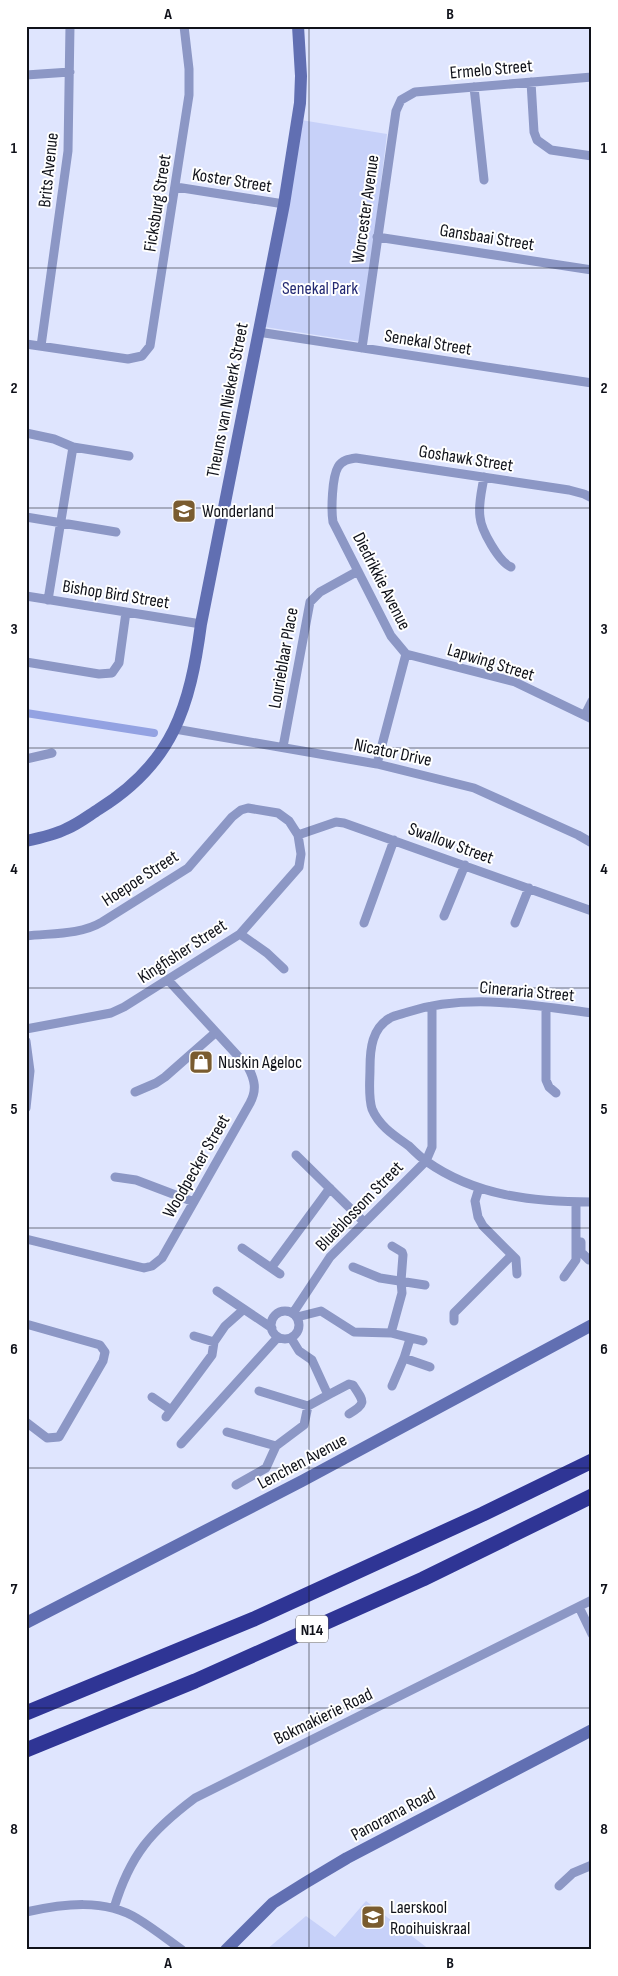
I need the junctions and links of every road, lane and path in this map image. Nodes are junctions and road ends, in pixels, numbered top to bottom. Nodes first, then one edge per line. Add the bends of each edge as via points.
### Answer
1 (70, 26) edge
2 (184, 26) edge
3 (298, 26) edge
4 (70, 72) junction
5 (26, 75) edge
6 (592, 77) edge
7 (531, 82) junction
8 (474, 87) junction
9 (398, 105) joint
10 (592, 156) edge
11 (484, 180) dead end
12 (176, 188) junction
13 (284, 204) junction
14 (378, 237) junction
15 (592, 270) edge
16 (258, 332) junction
17 (26, 344) edge
18 (40, 346) junction
19 (362, 348) junction
20 (592, 383) edge
21 (26, 434) edge
22 (73, 447) junction
23 (129, 456) dead end
24 (338, 468) joint
25 (484, 477) junction
26 (592, 498) edge
27 (26, 517) edge
28 (59, 523) junction
29 (116, 532) dead end
30 (511, 567) dead end
31 (358, 571) junction
32 (26, 596) edge
33 (48, 600) junction
34 (126, 612) junction
35 (201, 624) junction
36 (406, 654) junction
37 (26, 662) edge
38 (592, 701) edge
39 (588, 717) edge
40 (175, 729) junction
41 (283, 747) junction
42 (52, 753) dead end
43 (26, 759) edge
44 (377, 764) junction
45 (76, 823) junction
46 (26, 833) edge
47 (298, 836) junction
48 (394, 840) junction
49 (26, 841) edge
50 (592, 844) edge
51 (465, 865) junction
52 (529, 888) junction
53 (592, 911) edge
54 (444, 916) dead end
55 (515, 923) dead end
56 (364, 924) dead end
57 (240, 934) junction
58 (26, 936) edge
59 (284, 969) dead end
60 (168, 980) junction
61 (432, 1006) junction
62 (546, 1007) junction
63 (592, 1014) edge
64 (26, 1029) edge
65 (215, 1033) junction
66 (26, 1041) edge
67 (27, 1054) edge
68 (135, 1092) dead end
69 (556, 1093) dead end
70 (27, 1104) edge
71 (432, 1147) junction
72 (415, 1151) junction
73 (296, 1155) dead end
74 (426, 1161) junction
75 (115, 1177) dead end
76 (330, 1188) junction
77 (479, 1188) junction
78 (194, 1202) junction
79 (578, 1202) junction
80 (592, 1202) edge
81 (364, 1222) junction
82 (26, 1239) edge
83 (392, 1246) dead end
84 (242, 1248) dead end
85 (512, 1255) junction
86 (589, 1260) dead end
87 (353, 1267) dead end
88 (271, 1268) junction
89 (280, 1274) dead end
90 (517, 1274) dead end
91 (564, 1277) dead end
92 (400, 1281) junction
93 (425, 1285) dead end
94 (217, 1291) dead end
95 (243, 1310) junction
96 (295, 1315) junction
97 (454, 1321) dead end
98 (26, 1324) edge
99 (592, 1325) edge
100 (272, 1328) junction
101 (391, 1333) junction
102 (194, 1336) dead end
103 (278, 1337) junction
104 (291, 1338) junction
105 (410, 1339) junction
106 (423, 1341) dead end
107 (214, 1342) junction
108 (404, 1358) junction
109 (430, 1367) dead end
110 (392, 1386) dead end
111 (259, 1391) dead end
112 (328, 1394) junction
113 (152, 1397) dead end
114 (308, 1406) junction
115 (349, 1414) dead end
116 (26, 1422) edge
117 (227, 1432) dead end
118 (182, 1444) dead end
119 (276, 1446) junction
120 (592, 1460) edge
121 (236, 1486) dead end
122 (592, 1496) edge
123 (592, 1600) edge
124 (578, 1607) junction
125 (26, 1623) edge
126 (592, 1634) edge
127 (26, 1713) edge
128 (592, 1730) edge
129 (26, 1750) edge
130 (592, 1865) edge
131 (559, 1886) dead end
132 (114, 1908) junction
133 (26, 1912) edge
134 (182, 1950) edge
135 (226, 1950) edge

1 - 4 street, Brits Avenue
2 - 12 street, Ficksburg Street via 190,95
3 - 13 street, Theuns van Niekerk Street via 300,103
4 - 5 street
4 - 18 street, Brits Avenue via 66,173
6 - 7 street, Ermelo Street
7 - 8 street, Ermelo Street
7 - 10 street via 537,140 551,150
8 - 9 street, Ermelo Street via 415,92 404,96
8 - 11 street
9 - 14 street, Worcester Avenue
12 - 13 street, Koster Street
12 - 18 street, Ficksburg Street via 150,346 146,352 136,358 117,358
13 - 16 street, Theuns van Niekerk Street
14 - 15 street, Gansbaai Street
14 - 19 street, Worcester Avenue
16 - 19 street, Senekal Street
16 - 35 street, Theuns van Niekerk Street
17 - 18 street, Ficksburg Street
19 - 20 street, Senekal Street
21 - 22 street via 54,439
22 - 23 street
22 - 28 street
24 - 25 street, Goshawk Street via 342,462 356,458
24 - 31 street, Diedrikkie Avenue via 331,505 333,522
25 - 26 street, Goshawk Street via 577,492
25 - 30 street via 479,514 481,524 498,558
27 - 28 street
28 - 29 street
28 - 33 street
31 - 36 street, Diedrikkie Avenue via 390,636
31 - 41 street, Lourieblaar Place via 320,592 310,602
32 - 33 street, Bishop Bird Street
33 - 34 street, Bishop Bird Street
34 - 35 street, Bishop Bird Street
34 - 37 street via 119,662 112,673 99,674
35 - 40 street, Theuns van Niekerk Street via 190,688
36 - 39 street, Lapwing Street via 507,680
36 - 44 street, Diedrikkie Avenue
38 - 39 street
40 - 41 street, Nicator Drive
40 - 45 street, Theuns van Niekerk Street via 158,758 140,777 112,801
41 - 44 street, Nicator Drive
42 - 43 street
44 - 50 street, Nicator Drive via 474,788
45 - 46 street, Theuns van Niekerk Street
45 - 49 street, Theuns van Niekerk Street via 56,834
47 - 48 street, Swallow Street via 340,822
47 - 57 street, Kingfisher Street via 299,867
47 - 58 street, Hoepoe Street via 284,816 248,808 241,810 188,868 102,922 81,931
48 - 51 street, Swallow Street
48 - 56 street
51 - 52 street, Swallow Street
51 - 54 street
52 - 53 street, Swallow Street
52 - 55 street
57 - 59 street via 267,952
57 - 60 street, Kingfisher Street
60 - 64 street, Kingfisher Street via 112,1013
60 - 65 street, Woodpecker Street
61 - 62 street, Cineraria Street via 489,1002
61 - 71 street, Blueblossom Street
61 - 72 street, Cineraria Street via 391,1018 382,1024 370,1050 372,1108 384,1128
62 - 63 street, Cineraria Street
62 - 69 street via 546,1080
65 - 68 street via 165,1077
65 - 78 street, Woodpecker Street via 248,1068 255,1093
66 - 67 street
67 - 70 street via 30,1071
71 - 72 street, Blueblossom Street
71 - 74 street, Blueblossom Street
72 - 74 street, Cineraria Street
73 - 76 street
74 - 77 street, Cineraria Street
74 - 81 street, Blueblossom Street
75 - 78 street via 136,1180
76 - 81 street
76 - 88 street
77 - 79 street, Cineraria Street via 527,1200
77 - 85 street via 475,1201 478,1217
78 - 82 street, Woodpecker Street via 162,1258 144,1268
79 - 80 street, Cineraria Street
79 - 86 street via 581,1252
79 - 91 street via 576,1260
81 - 96 street, Blueblossom Street via 330,1257
83 - 92 street via 402,1252
84 - 88 street
85 - 90 street via 517,1261
85 - 97 street via 454,1314
87 - 92 street via 380,1278
88 - 89 street
92 - 93 street
92 - 101 street via 402,1293
94 - 95 street
95 - 100 street
95 - 107 street via 225,1326
96 - 100 street via 280,1312 273,1319
96 - 101 street via 321,1311 354,1332
96 - 104 street, Blueblossom Street via 299,1321 298,1331
98 - 116 street via 100,1344 105,1352 58,1437 47,1438
99 - 125 street, Lenchen Avenue via 285,1490
100 - 103 street
101 - 105 street
102 - 107 street
103 - 104 street
103 - 118 street
104 - 112 street via 299,1351 313,1362
105 - 106 street
105 - 108 street
107 - 113 street via 212,1355 169,1414
108 - 109 street
108 - 110 street
111 - 114 street
112 - 114 street
112 - 115 street via 353,1385 362,1403
114 - 119 street via 304,1426
117 - 119 street
119 - 121 street via 268,1466
120 - 127 highway, N14 via 254,1619
122 - 129 highway, N14 via 423,1579 195,1681
123 - 124 street, Bokmakierie Road
124 - 126 street
124 - 132 street, Bokmakierie Road via 195,1798 170,1817 142,1849 124,1877
128 - 135 street, Panorama Road via 305,1883 273,1904
130 - 131 street via 573,1873
132 - 133 street via 59,1905
132 - 134 street via 137,1918

